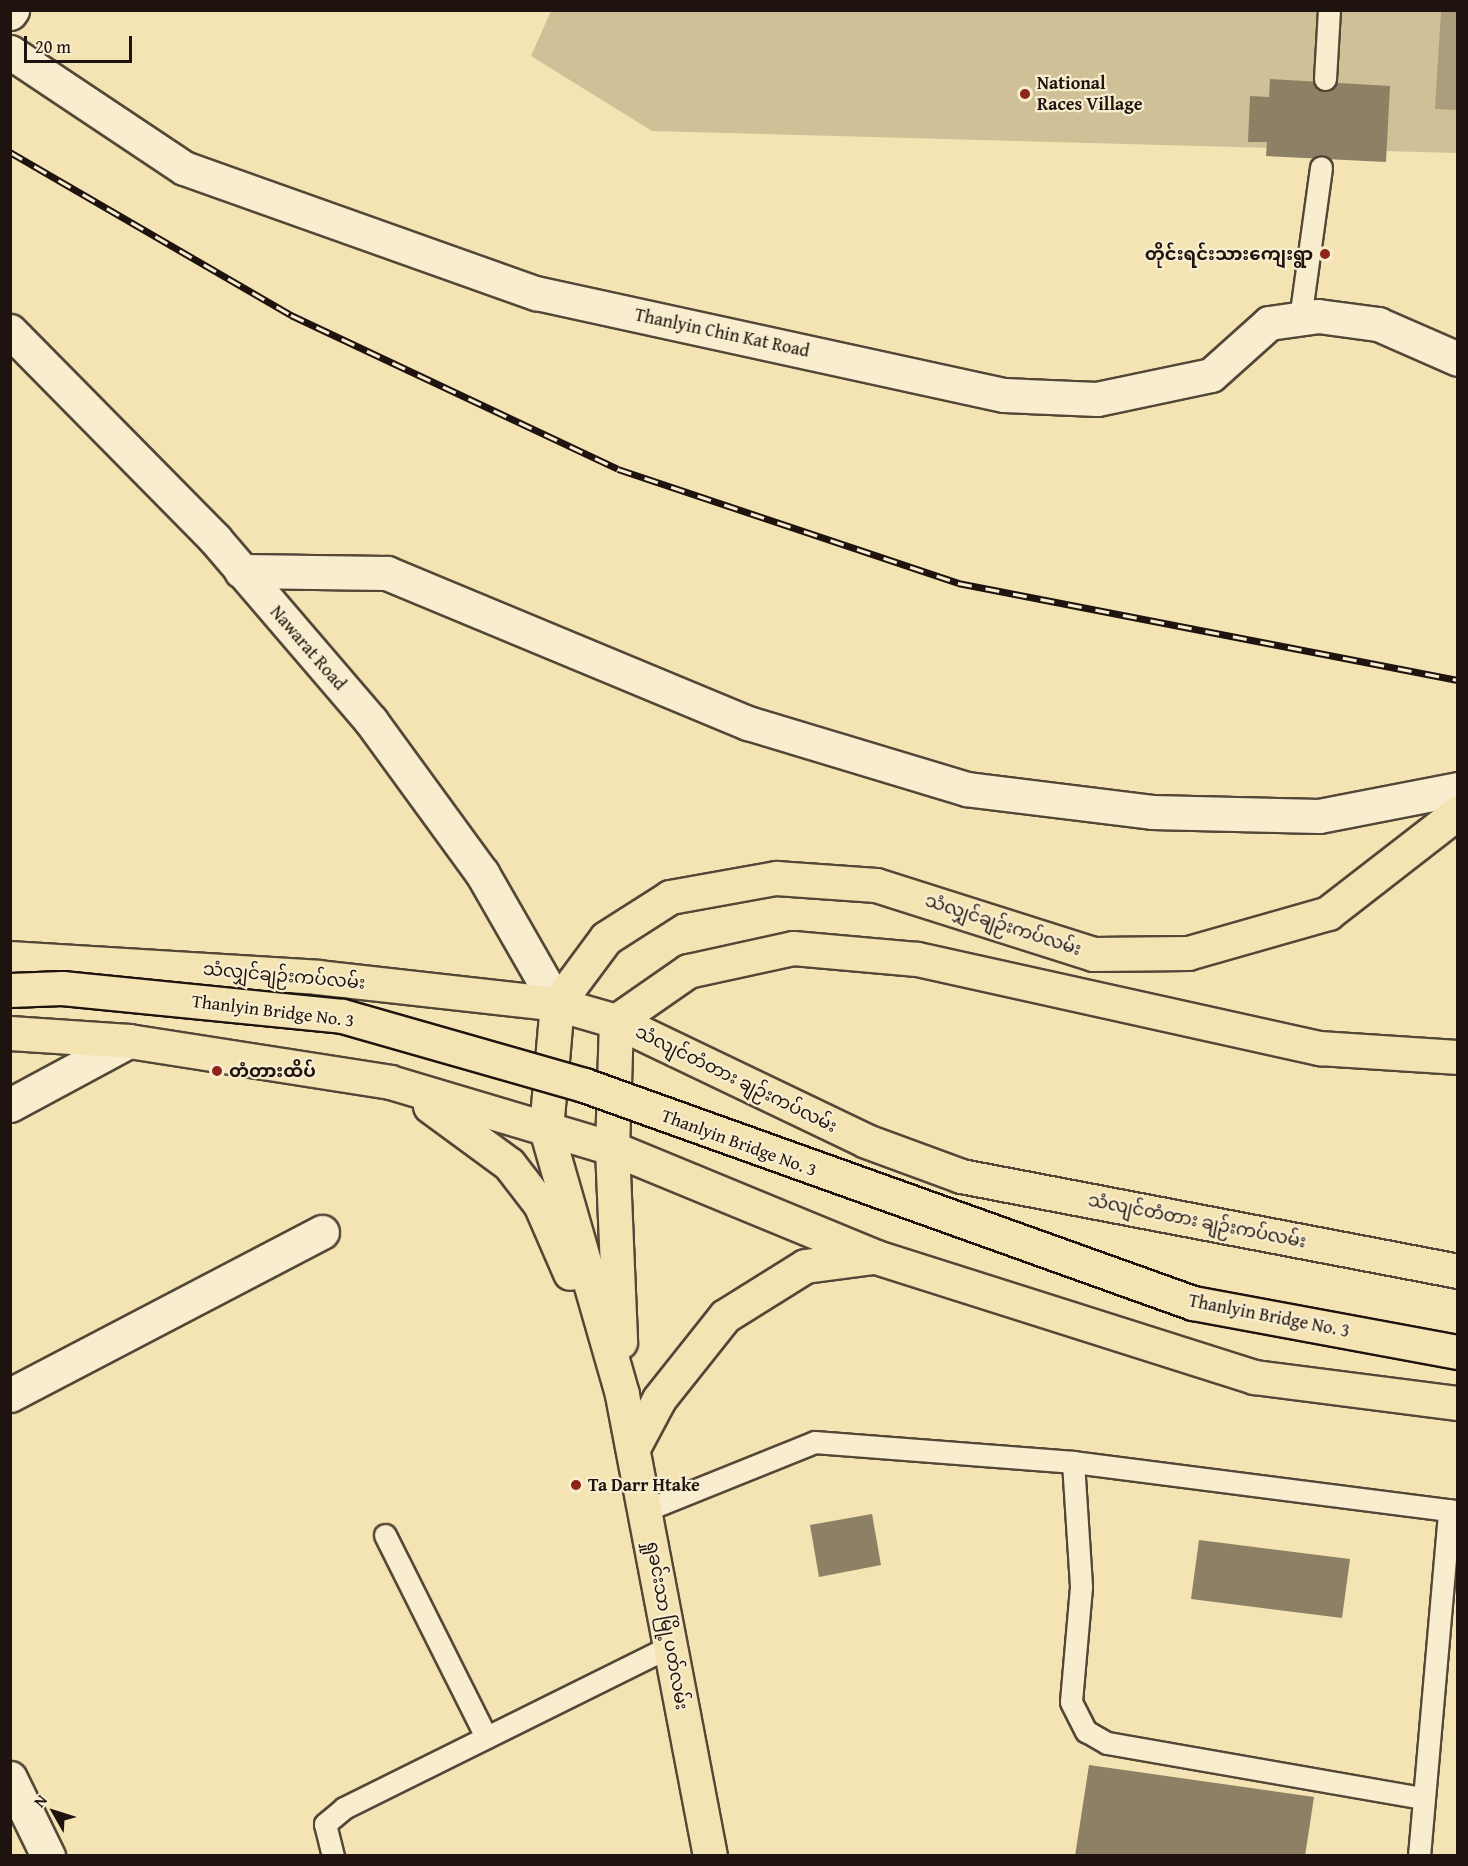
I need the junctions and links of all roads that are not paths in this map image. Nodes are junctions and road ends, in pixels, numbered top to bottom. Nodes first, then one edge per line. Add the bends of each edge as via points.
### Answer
1 (1329, 10) edge
2 (10, 52) edge
3 (1325, 79) dead end
4 (1321, 167) dead end
5 (1300, 319) junction
6 (10, 331) edge
7 (1458, 359) edge
8 (241, 571) junction
9 (1458, 789) edge
10 (1458, 812) edge
11 (10, 958) edge
12 (10, 990) edge
13 (558, 1004) junction
14 (616, 1021) junction
15 (10, 1033) edge
16 (129, 1041) junction
17 (1458, 1057) edge
18 (390, 1082) junction
19 (10, 1104) edge
20 (546, 1129) junction
21 (612, 1148) junction
22 (322, 1232) dead end
23 (876, 1257) junction
24 (1458, 1271) edge
25 (1458, 1352) edge
26 (10, 1395) edge
27 (622, 1395) junction
28 (1458, 1403) edge
29 (633, 1448) junction
30 (1073, 1462) junction
31 (646, 1510) junction
32 (1453, 1510) edge
33 (385, 1535) dead end
34 (671, 1646) junction
35 (486, 1737) junction
36 (10, 1778) edge
37 (1423, 1798) junction
38 (48, 1856) edge
39 (333, 1856) edge
40 (710, 1856) edge
41 (1419, 1856) edge

1 - 3 lane
2 - 5 street, Thanlyin Chin Kat Road via 184,168 536,293 1004,395 1097,399 1211,375 1269,323
4 - 5 lane
5 - 7 street, Thanlyin Chin Kat Road via 1378,324
6 - 8 street, Nawarat Road
8 - 9 street via 387,573 748,723 966,789 1152,812 1319,816
8 - 13 street, Nawarat Road via 371,721 482,873
10 - 13 main road, သံလျှင်ချဉ်းကပ်လမ်း via 1328,913 1188,953 1093,954 876,885 776,878 670,897 606,938
11 - 13 main road, သံလျှင်ချဉ်းကပ်လမ်း via 317,977
12 - 25 main road, Thanlyin Bridge No. 3, bridge via 62,988 342,1016 584,1085 1193,1303
13 - 14 main road, သံလျှင်ချဉ်းကပ်လမ်း
13 - 20 main road
14 - 17 main road, သံလျင်တံတား ချဉ်းကပ်လမ်း via 688,971 793,948 918,959 1320,1048
14 - 21 main road
14 - 24 main road, သံလျင်တံတား ချဉ်းကပ်လမ်း via 866,1141 961,1176
15 - 16 main road
16 - 18 main road
16 - 19 street
18 - 20 main road
18 - 27 main road via 458,1122 509,1164 540,1204
20 - 21 main road
20 - 27 main road, ရှုခင်းသာ မြို့ပတ်လမ်း
21 - 23 main road
21 - 27 main road, ရှုခင်းသာ မြို့ပတ်လမ်း
22 - 26 street
23 - 28 main road via 1254,1377
23 - 29 main road via 805,1266 725,1316 659,1399
27 - 29 main road, ရှုခင်းသာ မြို့ပတ်လမ်း
29 - 31 main road, ရှုခင်းသာ မြို့ပတ်လမ်း
30 - 31 lane via 815,1442
30 - 32 lane
30 - 37 lane via 1081,1587 1071,1702 1086,1731 1107,1743
31 - 34 main road, ရှုခင်းသာ မြို့ပတ်လမ်း
32 - 37 lane
33 - 35 lane
34 - 35 lane
34 - 40 main road, ရှုခင်းသာ မြို့ပတ်လမ်း
35 - 39 lane via 344,1808 324,1824
36 - 38 street
37 - 41 lane

